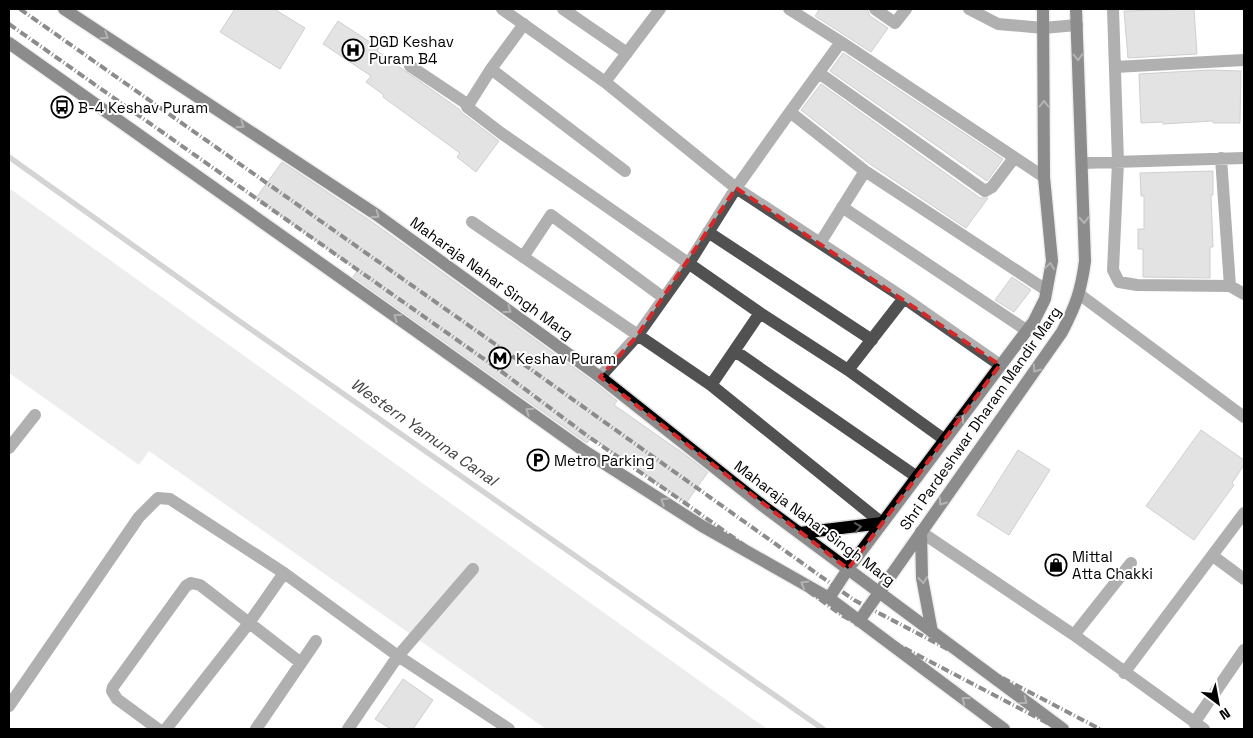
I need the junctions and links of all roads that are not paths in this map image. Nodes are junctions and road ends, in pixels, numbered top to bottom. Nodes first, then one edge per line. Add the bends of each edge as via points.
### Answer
1 (64, 9) edge
2 (502, 9) edge
3 (564, 9) edge
4 (789, 9) edge
5 (876, 9) edge
6 (906, 9) edge
7 (970, 9) edge
8 (1043, 9) edge
9 (1076, 9) edge
10 (1113, 9) edge
11 (653, 11) edge
12 (524, 24) junction
13 (1077, 25) junction
14 (1043, 28) junction
15 (841, 42) junction
16 (9, 43) edge
17 (627, 53) junction
18 (1244, 60) edge
19 (410, 66) dead end
20 (1115, 67) junction
21 (491, 69) junction
22 (818, 73) junction
23 (605, 82) junction
24 (467, 104) junction
25 (790, 112) junction
26 (1014, 158) junction
27 (1221, 158) junction
28 (1244, 158) edge
29 (1082, 162) junction
30 (1118, 162) junction
31 (625, 171) dead end
32 (865, 171) junction
33 (1044, 177) junction
34 (736, 188) junction
35 (842, 208) junction
36 (472, 222) dead end
37 (708, 232) junction
38 (820, 243) junction
39 (524, 258) junction
40 (689, 263) junction
41 (1230, 286) junction
42 (1046, 290) junction
43 (1079, 294) junction
44 (1244, 294) edge
45 (664, 298) junction
46 (904, 298) junction
47 (760, 313) junction
48 (1026, 330) junction
49 (637, 336) junction
50 (872, 340) junction
51 (735, 351) junction
52 (1000, 365) junction
53 (848, 370) junction
54 (600, 377) junction
55 (711, 385) junction
56 (35, 415) dead end
57 (1244, 417) edge
58 (945, 440) junction
59 (9, 448) edge
60 (917, 477) junction
61 (1244, 513) edge
62 (882, 523) junction
63 (921, 532) junction
64 (800, 533) junction
65 (1213, 556) junction
66 (1131, 563) dead end
67 (473, 569) dead end
68 (848, 569) junction
69 (284, 573) junction
70 (1244, 579) edge
71 (879, 592) junction
72 (829, 598) junction
73 (859, 621) junction
74 (249, 623) junction
75 (932, 632) junction
76 (1074, 635) junction
77 (316, 641) dead end
78 (1244, 650) edge
79 (398, 656) junction
80 (301, 663) junction
81 (1124, 673) junction
82 (9, 706) edge
83 (1199, 726) edge
84 (158, 729) edge
85 (166, 729) edge
86 (256, 729) edge
87 (348, 729) edge
88 (509, 729) edge
89 (1004, 729) edge
90 (1063, 729) edge

1 -> 54 main road, Maharaja Nahar Singh Marg via 377,215
2 - 12 street
3 - 17 street
4 - 15 street
5 - 6 street via 895,22
7 - 14 street via 998,24
8 - 14 main road, Shri Pardeshwar Dharam Mandir Marg
9 - 13 main road, Shri Pardeshwar Dharam Mandir Marg
10 - 20 street
11 - 17 street
12 - 21 street
12 - 23 street
13 - 14 street
13 -> 29 main road, Shri Pardeshwar Dharam Mandir Marg
33 -> 14 main road, Shri Pardeshwar Dharam Mandir Marg
15 - 22 street
15 - 26 street
72 -> 16 main road via 702,526 583,450
17 - 23 street
18 - 20 street
19 - 24 street
20 - 30 street
21 - 24 street
21 - 31 street
22 - 25 street
22 - 26 street via 985,191 992,187
23 - 34 street
24 - 40 street via 468,109 501,134
25 - 32 street
25 - 34 street
26 - 33 street
27 - 28 street
27 - 30 street
27 - 41 street
29 - 30 street
29 -> 43 main road, Shri Pardeshwar Dharam Mandir Marg via 1085,261
30 - 41 street via 1113,270 1119,282
32 - 35 street
32 - 42 street
42 -> 33 main road, Shri Pardeshwar Dharam Mandir Marg via 1052,261
34 - 37 street
34 - 38 street
35 - 38 street
35 - 48 street
36 - 39 street
37 - 40 street
37 - 50 street
38 - 46 street
39 - 45 street via 551,215
39 - 49 street
40 - 45 street
40 - 47 street
41 - 44 street
42 - 48 main road, Shri Pardeshwar Dharam Mandir Marg via 1034,321
43 - 57 street
43 -> 63 main road, Shri Pardeshwar Dharam Mandir Marg via 1062,332
45 - 49 street
46 - 50 street
46 - 52 street
47 - 51 street
47 - 53 street
48 - 52 main road, Shri Pardeshwar Dharam Mandir Marg
49 - 54 street
49 - 55 street
50 - 53 street
51 - 55 street
51 - 60 street
58 -> 52 main road, Shri Pardeshwar Dharam Mandir Marg
53 - 58 street
54 - 64 main road, Maharaja Nahar Singh Marg
55 - 62 street
56 - 59 street
58 - 60 main road, Shri Pardeshwar Dharam Mandir Marg
60 - 62 main road, Shri Pardeshwar Dharam Mandir Marg
61 - 65 street
64 -> 62 main road
62 - 68 main road, Shri Pardeshwar Dharam Mandir Marg
63 - 71 main road, Shri Pardeshwar Dharam Mandir Marg
63 -> 75 main road via 922,578
63 - 76 street
64 - 68 main road, Maharaja Nahar Singh Marg
65 - 70 street
65 - 81 street
66 - 76 street
67 - 79 street
68 - 71 main road, Maharaja Nahar Singh Marg
68 - 72 main road, Shri Pardeshwar Dharam Mandir Marg
69 - 74 street
69 - 79 street
69 - 82 street via 170,500 158,498 139,517
71 - 73 main road, Shri Pardeshwar Dharam Mandir Marg
71 - 75 main road, Maharaja Nahar Singh Marg
72 - 73 main road
89 -> 73 main road
74 - 80 street
74 - 84 street via 200,585 190,583 186,586 112,691
74 - 85 street
75 -> 90 main road, Maharaja Nahar Singh Marg
76 - 81 street
77 - 80 street
78 - 83 street
79 - 87 street
79 - 88 street
80 - 86 street
81 - 83 street

